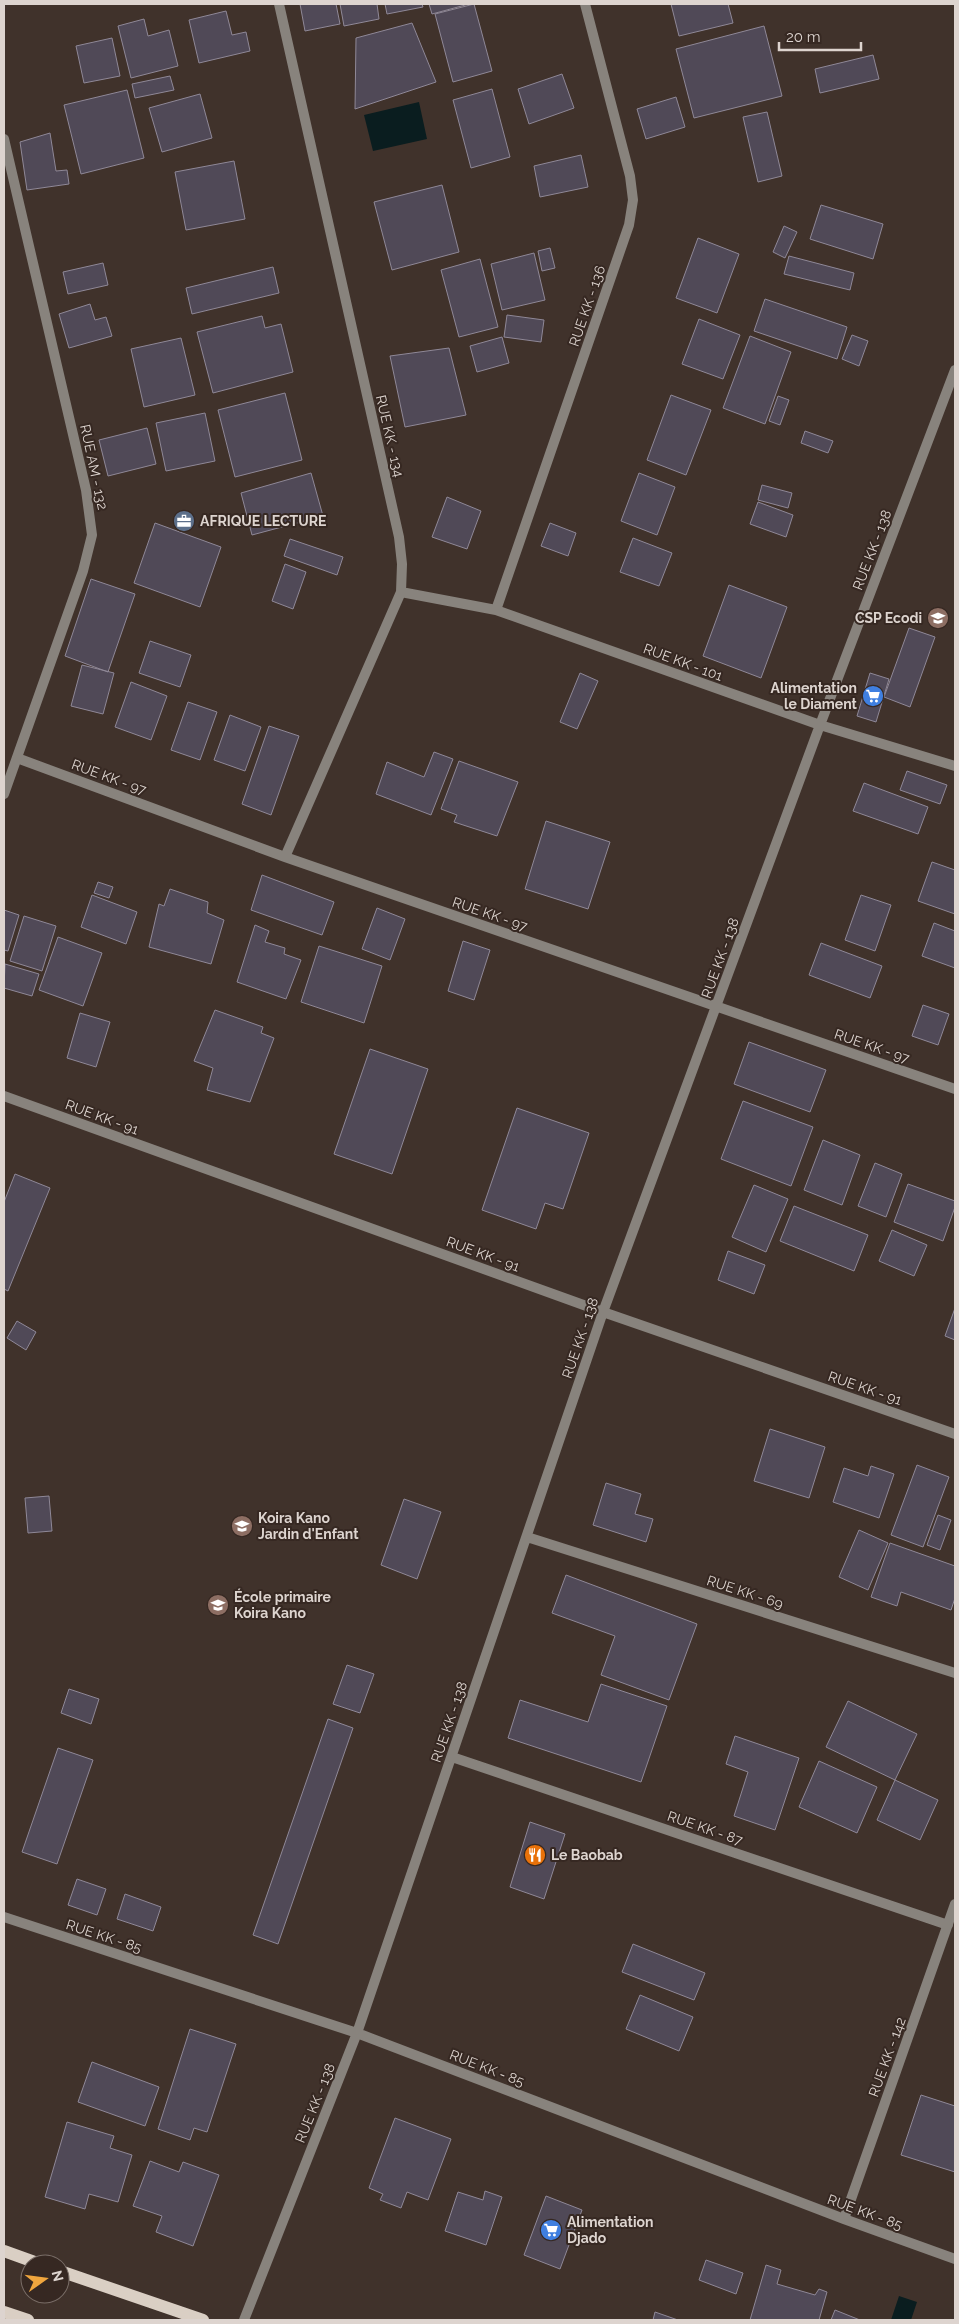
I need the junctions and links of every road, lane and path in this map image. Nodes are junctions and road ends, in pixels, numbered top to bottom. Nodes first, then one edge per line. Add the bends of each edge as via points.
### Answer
1 (279, 4) edge
2 (585, 4) edge
3 (4, 139) edge
4 (955, 370) edge
5 (401, 592) junction
6 (496, 610) junction
7 (820, 725) junction
8 (17, 758) junction
9 (955, 766) edge
10 (4, 794) edge
11 (285, 857) junction
12 (717, 1007) junction
13 (955, 1089) edge
14 (4, 1096) edge
15 (603, 1312) junction
16 (955, 1434) edge
17 (527, 1537) junction
18 (955, 1673) edge
19 (452, 1757) junction
20 (955, 1904) edge
21 (4, 1917) edge
22 (948, 1925) junction
23 (358, 2033) junction
24 (844, 2219) junction
25 (4, 2251) edge
26 (20, 2257) edge
27 (955, 2259) edge
28 (70, 2274) edge
29 (4, 2312) edge
30 (28, 2320) edge
31 (203, 2320) edge
32 (244, 2320) edge

1 - 5 street, RUE KK - 134 via 399,536
2 - 6 street, RUE KK - 136 via 630,176 631,216
3 - 8 street, RUE AM - 132 via 86,490 92,535 83,572
4 - 7 street, RUE KK - 138
5 - 6 street, RUE KK - 101
5 - 11 street, RUE KK - 134
6 - 7 street, RUE KK - 101
7 - 9 street, RUE KK - 101
7 - 12 street, RUE KK - 138
8 - 10 street, RUE AM - 132
8 - 11 street, RUE KK - 97
11 - 12 street, RUE KK - 97
12 - 13 street, RUE KK - 97
12 - 15 street, RUE KK - 138
14 - 15 street, RUE KK - 91
15 - 16 street, RUE KK - 91
15 - 17 street, RUE KK - 138
17 - 18 street, RUE KK - 69
17 - 19 street, RUE KK - 138
19 - 22 street, RUE KK - 87
19 - 23 street, RUE KK - 138
20 - 22 street, RUE KK - 142
21 - 23 street, RUE KK - 85
22 - 24 street, RUE KK - 142
23 - 24 street, RUE KK - 85
23 - 32 street, RUE KK - 138
24 - 27 street, RUE KK - 85
25 - 26 main road
28 - 31 main road
29 - 30 main road

